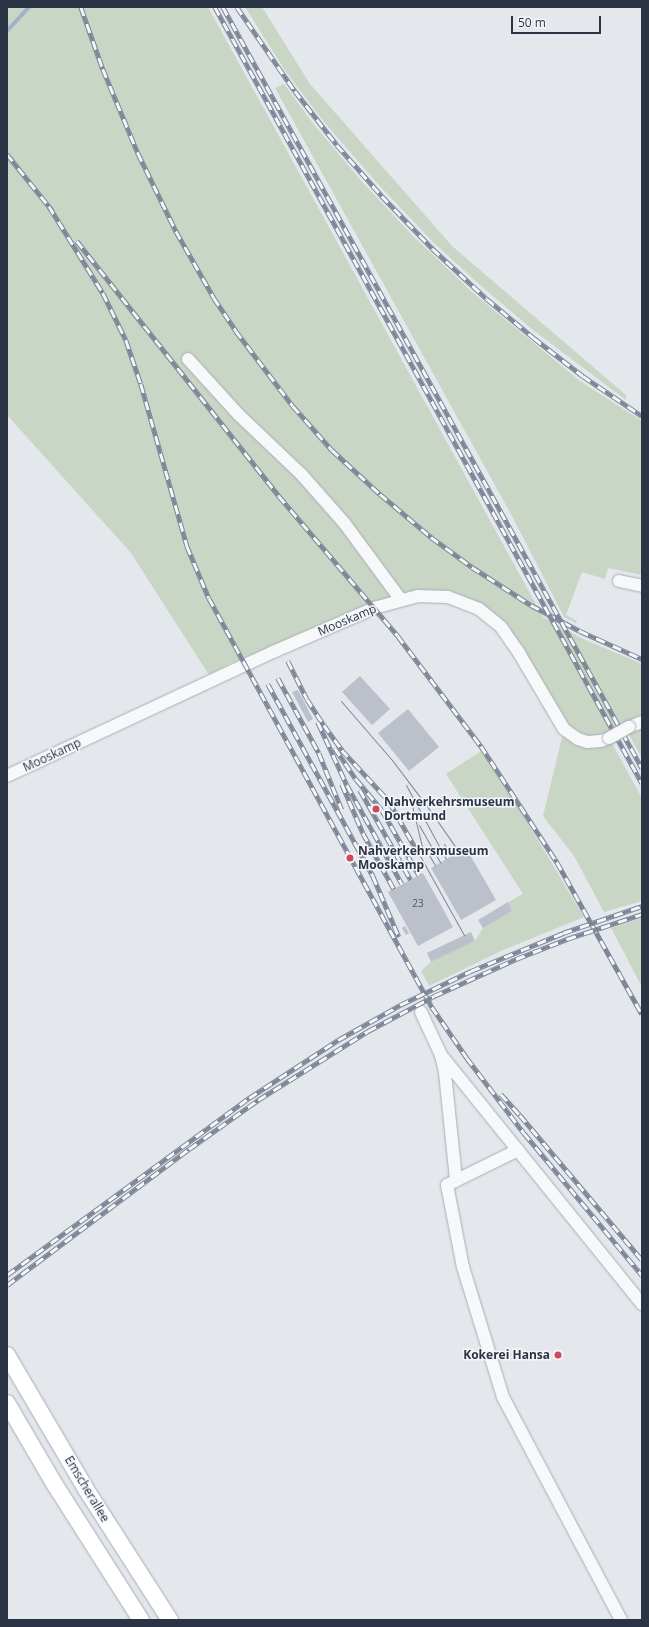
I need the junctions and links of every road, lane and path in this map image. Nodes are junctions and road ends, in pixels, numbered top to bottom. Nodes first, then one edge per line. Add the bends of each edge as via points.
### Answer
1 (188, 359) dead end
2 (619, 581) dead end
3 (642, 586) edge
4 (401, 600) junction
5 (642, 722) edge
6 (7, 776) edge
7 (421, 1012) dead end
8 (441, 1055) junction
9 (518, 1150) junction
10 (456, 1180) junction
11 (642, 1304) edge
12 (7, 1355) edge
13 (7, 1403) edge
14 (141, 1620) edge
15 (170, 1620) edge
16 (621, 1620) edge

1 - 4 street via 239,416 302,475 345,524
2 - 3 street
4 - 5 street, Mooskamp, bridge via 418,596 448,597 479,609 501,627 564,729 578,739 588,742 601,741
4 - 6 street, Mooskamp via 374,608 238,668
7 - 8 street
8 - 9 street
8 - 10 street
9 - 10 street
9 - 11 street
10 - 16 street via 447,1185 463,1267 503,1397
12 - 15 main road, Emscherallee via 89,1494
13 - 14 main road, Emscherallee via 55,1486

